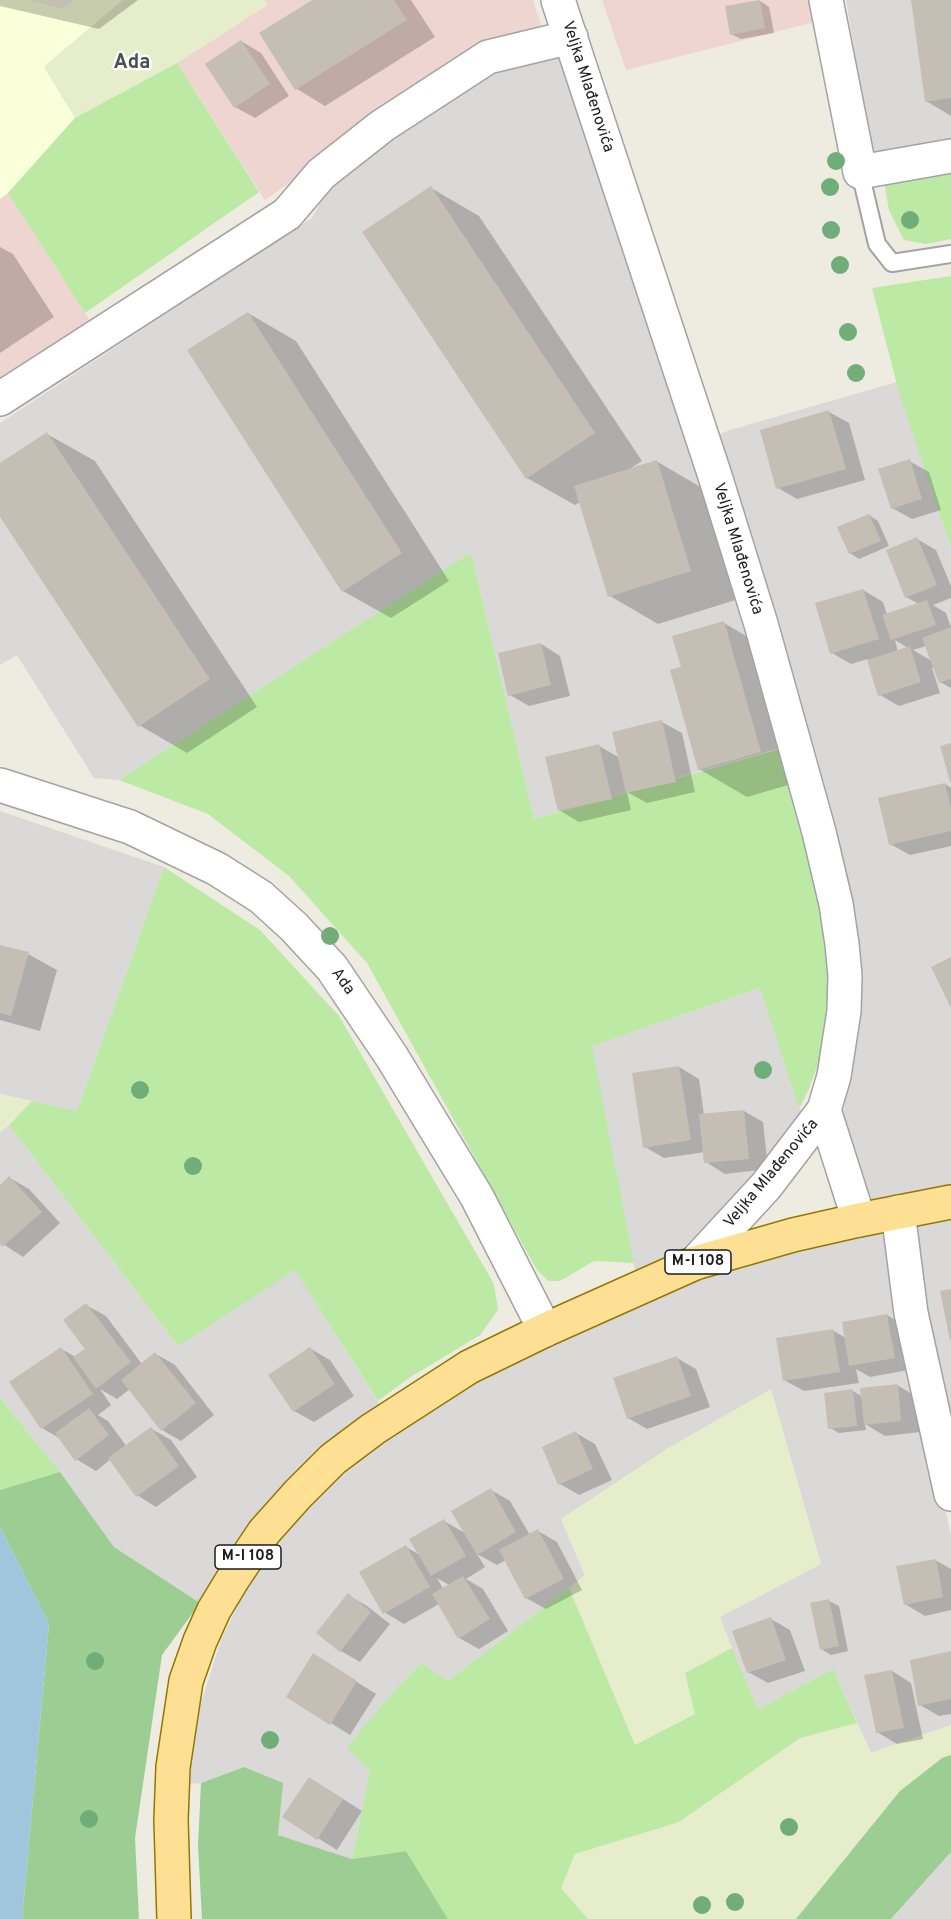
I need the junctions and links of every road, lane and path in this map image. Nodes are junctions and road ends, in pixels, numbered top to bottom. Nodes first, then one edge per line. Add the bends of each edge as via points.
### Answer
1 (558, 0) edge
2 (826, 0) edge
3 (571, 37) junction
4 (951, 156) edge
5 (860, 172) junction
6 (951, 254) edge
7 (0, 399) edge
8 (0, 785) edge
9 (824, 1110) junction
10 (951, 1202) edge
11 (898, 1212) junction
12 (859, 1220) junction
13 (694, 1263) junction
14 (545, 1330) junction
15 (951, 1494) edge
16 (174, 1919) edge

1 - 3 street, Veljka Mlađenovića
2 - 5 street
3 - 7 street via 488,57 373,133 321,174 287,214
3 - 9 street, Veljka Mlađenovića via 761,624 836,904 844,1011 834,1076
4 - 5 street
5 - 6 lane via 877,244 892,263
8 - 14 street, Ada via 130,827 217,869 261,897 294,927 332,968 393,1057 477,1197
9 - 12 street, Veljka Mlađenovića
9 - 13 street, Veljka Mlađenovića via 766,1186
10 - 11 main road, M-I 108
11 - 12 main road, M-I 108
11 - 15 street via 911,1313
12 - 13 main road, M-I 108
13 - 14 main road, M-I 108
14 - 16 main road, M-I 108 via 469,1367 333,1459 264,1532 234,1577 200,1641 186,1681 173,1767

